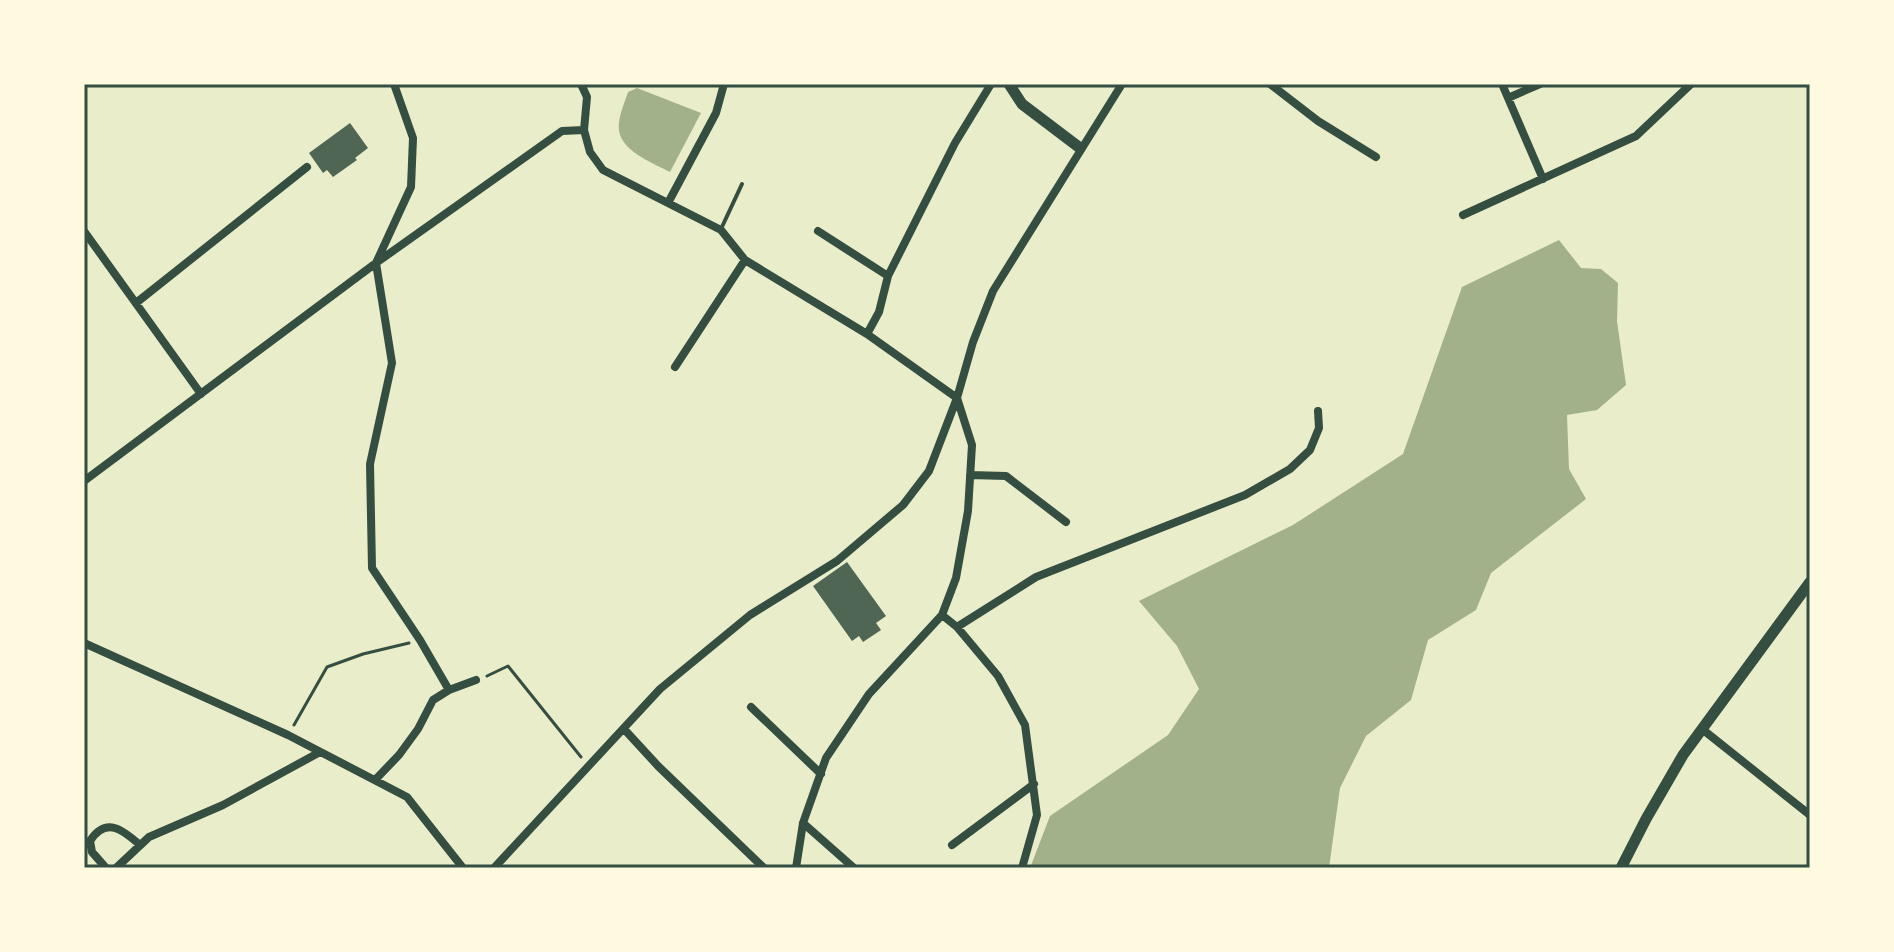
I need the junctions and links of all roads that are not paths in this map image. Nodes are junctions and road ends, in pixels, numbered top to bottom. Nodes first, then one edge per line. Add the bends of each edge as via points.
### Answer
1 (394, 84) edge
2 (581, 84) edge
3 (724, 84) edge
4 (991, 84) edge
5 (1009, 84) edge
6 (1122, 84) edge
7 (1270, 84) edge
8 (1502, 84) edge
9 (1540, 84) edge
10 (1691, 84) edge
11 (1508, 98) junction
12 (584, 130) junction
13 (1080, 148) junction
14 (1376, 157) dead end
15 (307, 167) dead end
16 (1543, 179) junction
17 (742, 184) dead end
18 (668, 203) junction
19 (1463, 215) dead end
20 (721, 230) junction
21 (84, 231) edge
22 (818, 231) dead end
23 (745, 260) junction
24 (376, 263) junction
25 (888, 276) junction
26 (136, 303) junction
27 (867, 334) junction
28 (675, 367) dead end
29 (201, 394) junction
30 (957, 398) junction
31 (1318, 411) dead end
32 (970, 475) junction
33 (84, 481) edge
34 (1066, 522) dead end
35 (1810, 582) edge
36 (942, 615) junction
37 (957, 627) junction
38 (84, 643) edge
39 (476, 680) road end
40 (449, 690) junction
41 (751, 707) dead end
42 (624, 729) junction
43 (1702, 729) junction
44 (320, 752) junction
45 (821, 774) junction
46 (375, 780) junction
47 (1034, 784) junction
48 (1810, 815) edge
49 (803, 823) junction
50 (140, 845) junction
51 (952, 845) dead end
52 (106, 868) edge
53 (116, 868) edge
54 (463, 868) edge
55 (494, 868) edge
56 (764, 868) edge
57 (796, 868) edge
58 (854, 868) edge
59 (1022, 868) edge
60 (1621, 868) edge

1 - 24 street via 413,138 411,187
2 - 12 street via 587,97
3 - 18 street via 716,113
4 - 25 street
5 - 13 street via 1022,104
6 - 13 street
7 - 14 street
8 - 11 street
9 - 11 street
10 - 16 street via 1636,136
11 - 16 street
12 - 18 street via 590,152 603,170
12 - 24 street via 562,131
13 - 30 street via 993,291
15 - 26 street
16 - 19 street
17 - 20 lane
18 - 20 street
20 - 23 street
21 - 26 street
22 - 25 street
23 - 27 street
23 - 28 street
24 - 29 street
24 - 40 street via 392,363 370,464 372,568
25 - 27 street
26 - 29 street
27 - 30 street
29 - 33 street
30 - 32 street via 972,445
30 - 42 street via 929,471 903,505 837,561 703,651
31 - 37 street via 1319,428 1310,450 1290,469 1245,495 1036,577
32 - 34 street via 1006,476
32 - 36 street via 956,578
35 - 43 street
36 - 37 street
36 - 45 street via 869,694
37 - 47 street via 998,676 1025,725
38 - 44 street
39 - 40 street
40 - 46 street via 433,700 418,729
41 - 45 street
42 - 55 street
42 - 56 street
43 - 48 street
43 - 60 street
44 - 46 street
44 - 50 street
45 - 49 street
46 - 54 street via 407,797
47 - 51 street
47 - 59 street via 1037,815
49 - 57 street
49 - 58 street
50 - 52 street via 122,829 96,832 90,841 92,852
50 - 53 street

